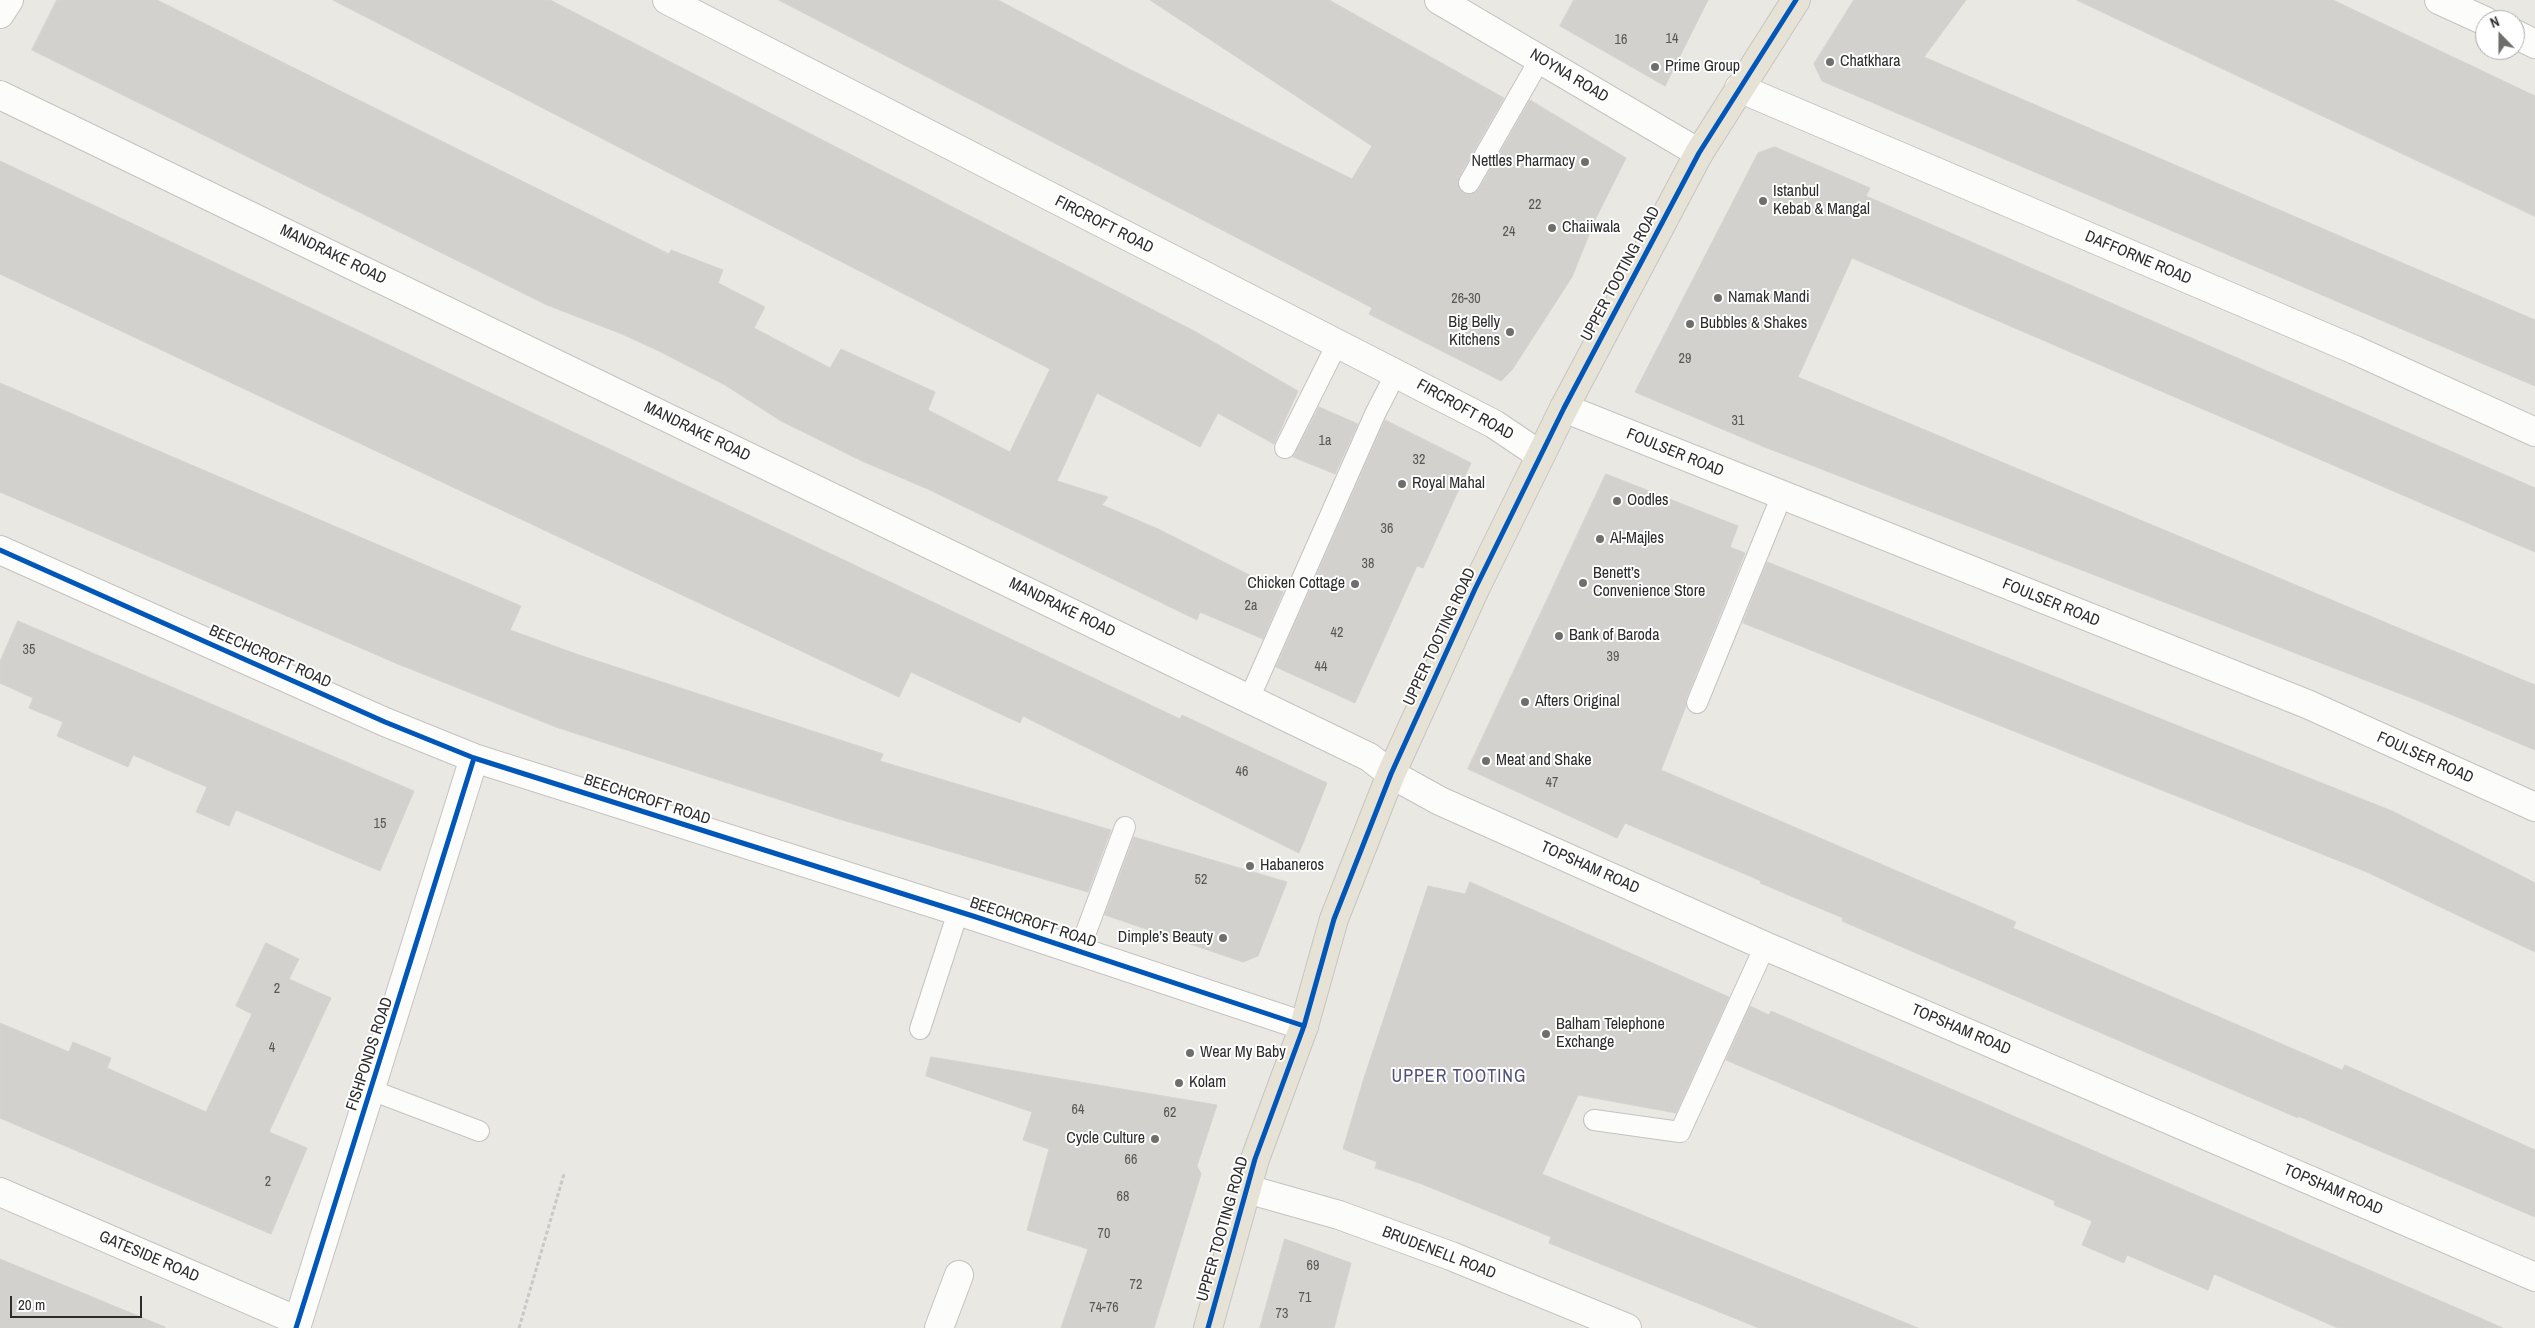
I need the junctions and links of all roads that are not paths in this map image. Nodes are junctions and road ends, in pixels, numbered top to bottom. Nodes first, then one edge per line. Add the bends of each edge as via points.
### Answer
1 (9, 0) edge
2 (666, 0) edge
3 (1438, 0) edge
4 (1796, 0) edge
5 (2439, 0) edge
6 (0, 14) edge
7 (2475, 16) edge
8 (1540, 59) junction
9 (1739, 88) junction
10 (0, 95) edge
11 (1699, 153) junction
12 (1469, 183) dead end
13 (1337, 344) junction
14 (1396, 373) junction
15 (1564, 408) junction
16 (2535, 432) edge
17 (1285, 448) dead end
18 (1540, 455) junction
19 (1782, 495) junction
20 (0, 550) edge
21 (1249, 699) junction
22 (1698, 703) dead end
23 (474, 758) junction
24 (1391, 774) junction
25 (2535, 807) edge
26 (1125, 827) dead end
27 (958, 912) junction
28 (1766, 946) junction
29 (1079, 951) junction
30 (1304, 1026) junction
31 (920, 1028) dead end
32 (371, 1090) junction
33 (1594, 1120) dead end
34 (479, 1131) dead end
35 (1247, 1189) junction
36 (0, 1192) edge
37 (958, 1275) dead end
38 (2535, 1277) edge
39 (297, 1325) edge
40 (939, 1328) edge
41 (1208, 1328) edge
42 (1627, 1328) edge

1 - 6 street
2 - 13 street, FIRCROFT ROAD
3 - 8 street, NOYNA ROAD
4 - 9 highway, UPPER TOOTING ROAD
5 - 7 street
8 - 11 street, NOYNA ROAD
8 - 12 lane
9 - 11 highway, UPPER TOOTING ROAD
9 - 16 street, DAFFORNE ROAD via 2354,350
10 - 21 street, MANDRAKE ROAD
11 - 15 highway, UPPER TOOTING ROAD
13 - 14 street, FIRCROFT ROAD
13 - 17 lane
14 - 18 street, FIRCROFT ROAD via 1494,424
14 - 21 lane
15 - 18 highway, UPPER TOOTING ROAD
15 - 19 street, FOULSER ROAD
18 - 24 highway, UPPER TOOTING ROAD
19 - 22 lane
19 - 25 street, FOULSER ROAD via 2307,704
20 - 23 street, BEECHCROFT ROAD via 376,718
21 - 24 street, MANDRAKE ROAD via 1369,757
23 - 27 street, BEECHCROFT ROAD
23 - 32 street, FISHPONDS ROAD
24 - 28 street, TOPSHAM ROAD via 1440,801
24 - 30 highway, UPPER TOOTING ROAD via 1334,919
26 - 29 lane
27 - 29 street, BEECHCROFT ROAD
27 - 31 lane
28 - 33 lane via 1680,1132
28 - 38 street, TOPSHAM ROAD
29 - 30 street, BEECHCROFT ROAD
30 - 35 highway, UPPER TOOTING ROAD
32 - 34 lane
32 - 39 street, FISHPONDS ROAD
35 - 41 highway, UPPER TOOTING ROAD
35 - 42 street, BRUDENELL ROAD via 1357,1222 1450,1256
36 - 39 street, GATESIDE ROAD
37 - 40 street

